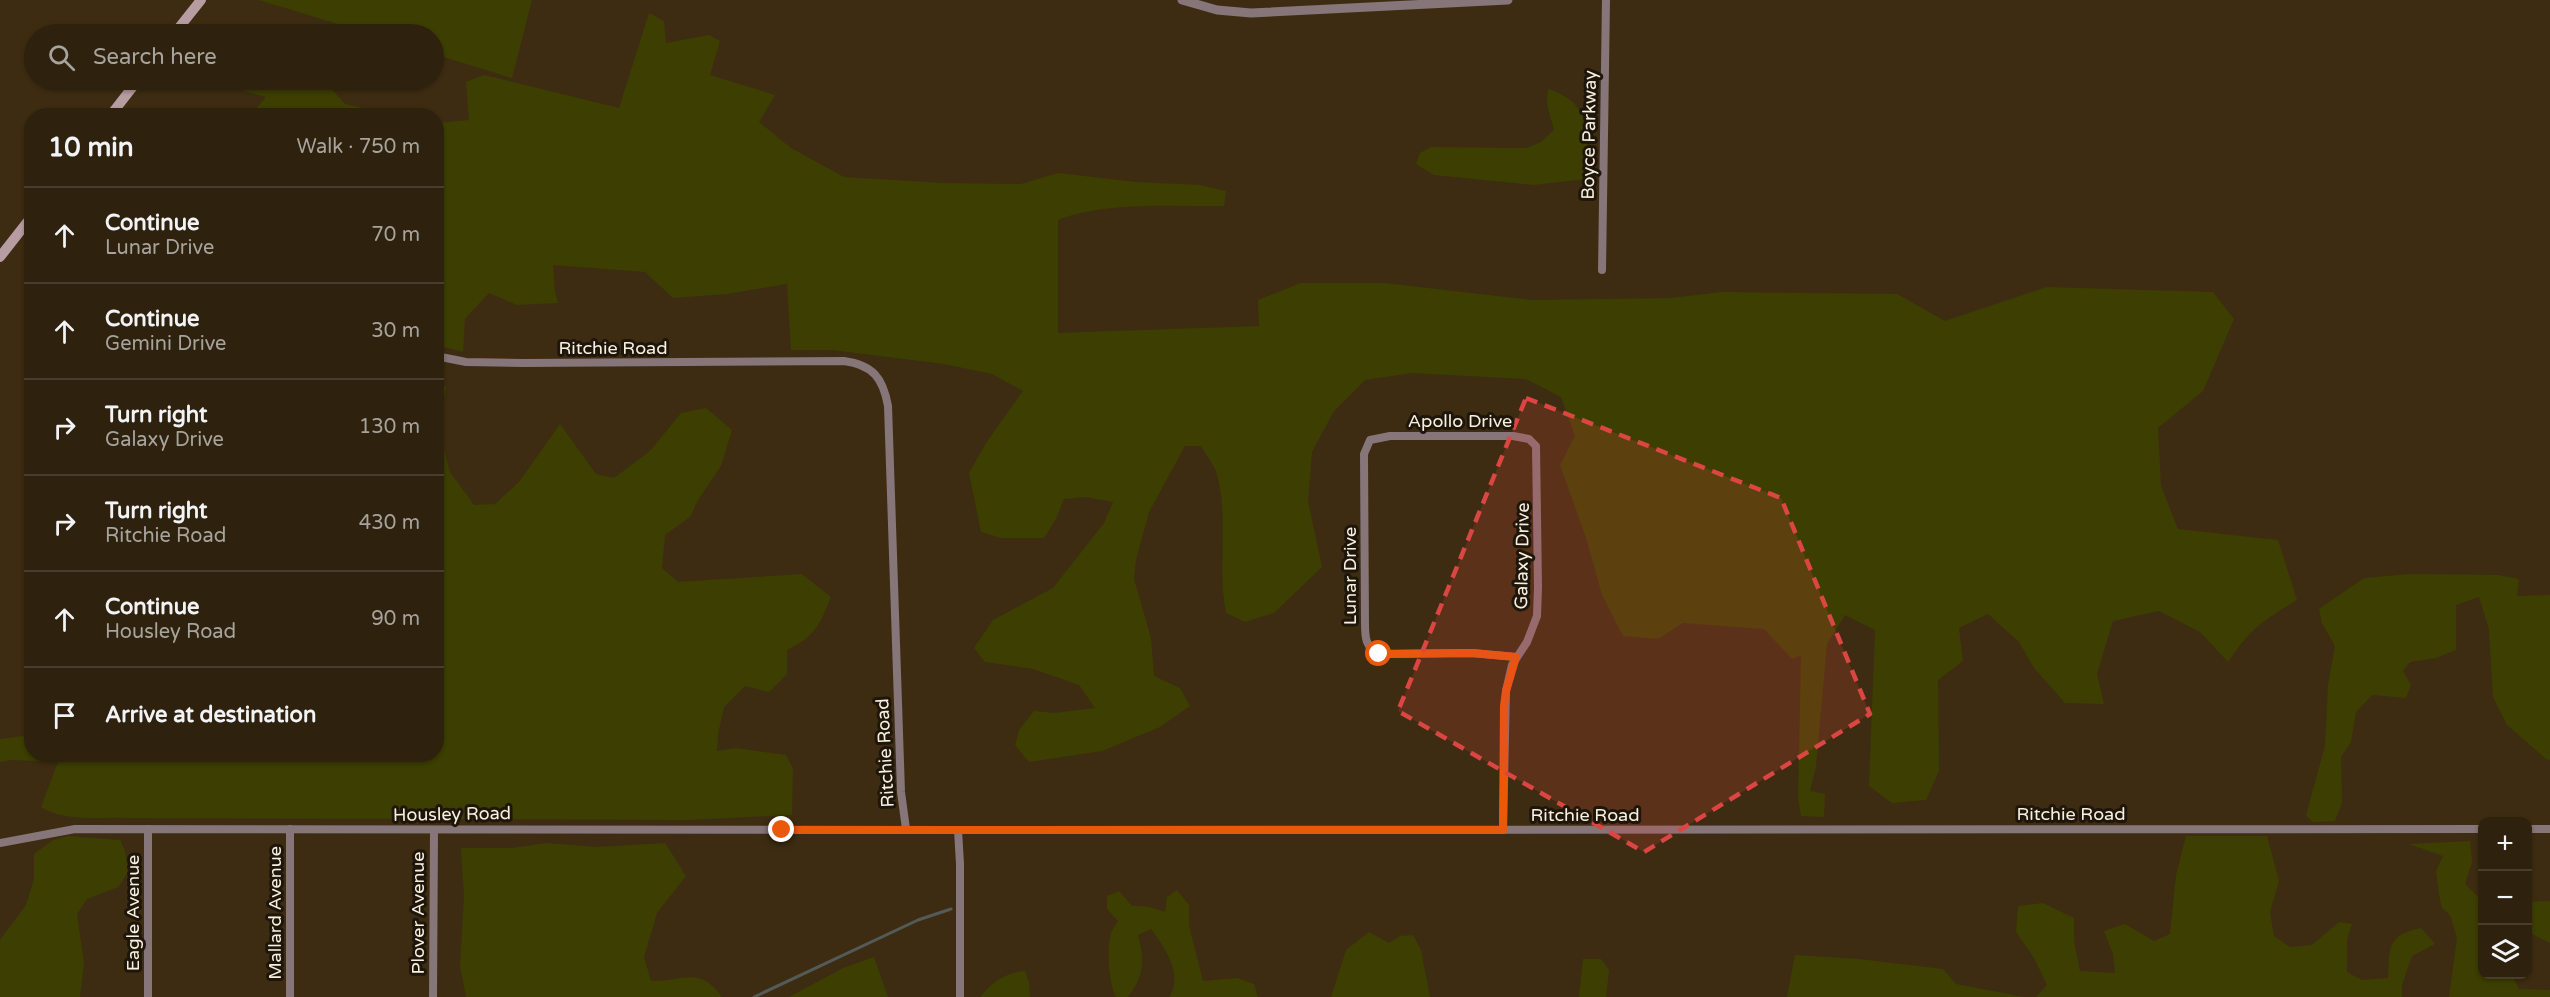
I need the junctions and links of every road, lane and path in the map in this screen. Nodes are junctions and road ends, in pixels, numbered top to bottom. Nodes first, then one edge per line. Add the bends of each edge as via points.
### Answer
1 (201, 0) edge
2 (1182, 0) edge
3 (1508, 0) edge
4 (1606, 0) edge
5 (182, 24) edge
6 (131, 90) edge
7 (117, 108) edge
8 (24, 226) edge
9 (0, 257) edge
10 (1602, 270) dead end
11 (444, 358) edge
12 (1373, 439) joint
13 (1538, 455) joint
14 (1516, 657) junction
15 (148, 829) junction
16 (906, 829) junction
17 (2478, 829) edge
18 (2532, 829) edge
19 (2550, 829) edge
20 (290, 830) junction
21 (434, 830) junction
22 (958, 830) junction
23 (1503, 830) junction
24 (0, 843) edge
25 (148, 997) edge
26 (290, 997) edge
27 (433, 997) edge
28 (960, 997) edge

1 - 5 main road
2 - 3 street via 1217,10 1251,13
4 - 10 street, Boyce Parkway
6 - 7 main road
8 - 9 main road
11 - 16 street, Ritchie Road via 523,363 844,361 866,366 877,374 888,406 901,792
12 - 13 street, Apollo Drive via 1514,436 1529,439
12 - 14 street, Lunar Drive via 1364,454 1366,641 1379,654 1472,653
13 - 14 street, Galaxy Drive via 1537,616
14 - 23 street, Galaxy Drive via 1504,706
15 - 20 street, Housley Road
15 - 24 street, Housley Road via 62,830
15 - 25 street, Eagle Avenue
16 - 21 street, Housley Road
16 - 22 street, Ritchie Road
17 - 23 street, Ritchie Road
18 - 19 street
20 - 21 street, Housley Road
20 - 26 street, Mallard Avenue
21 - 27 street, Plover Avenue
22 - 23 street, Ritchie Road
22 - 28 street

